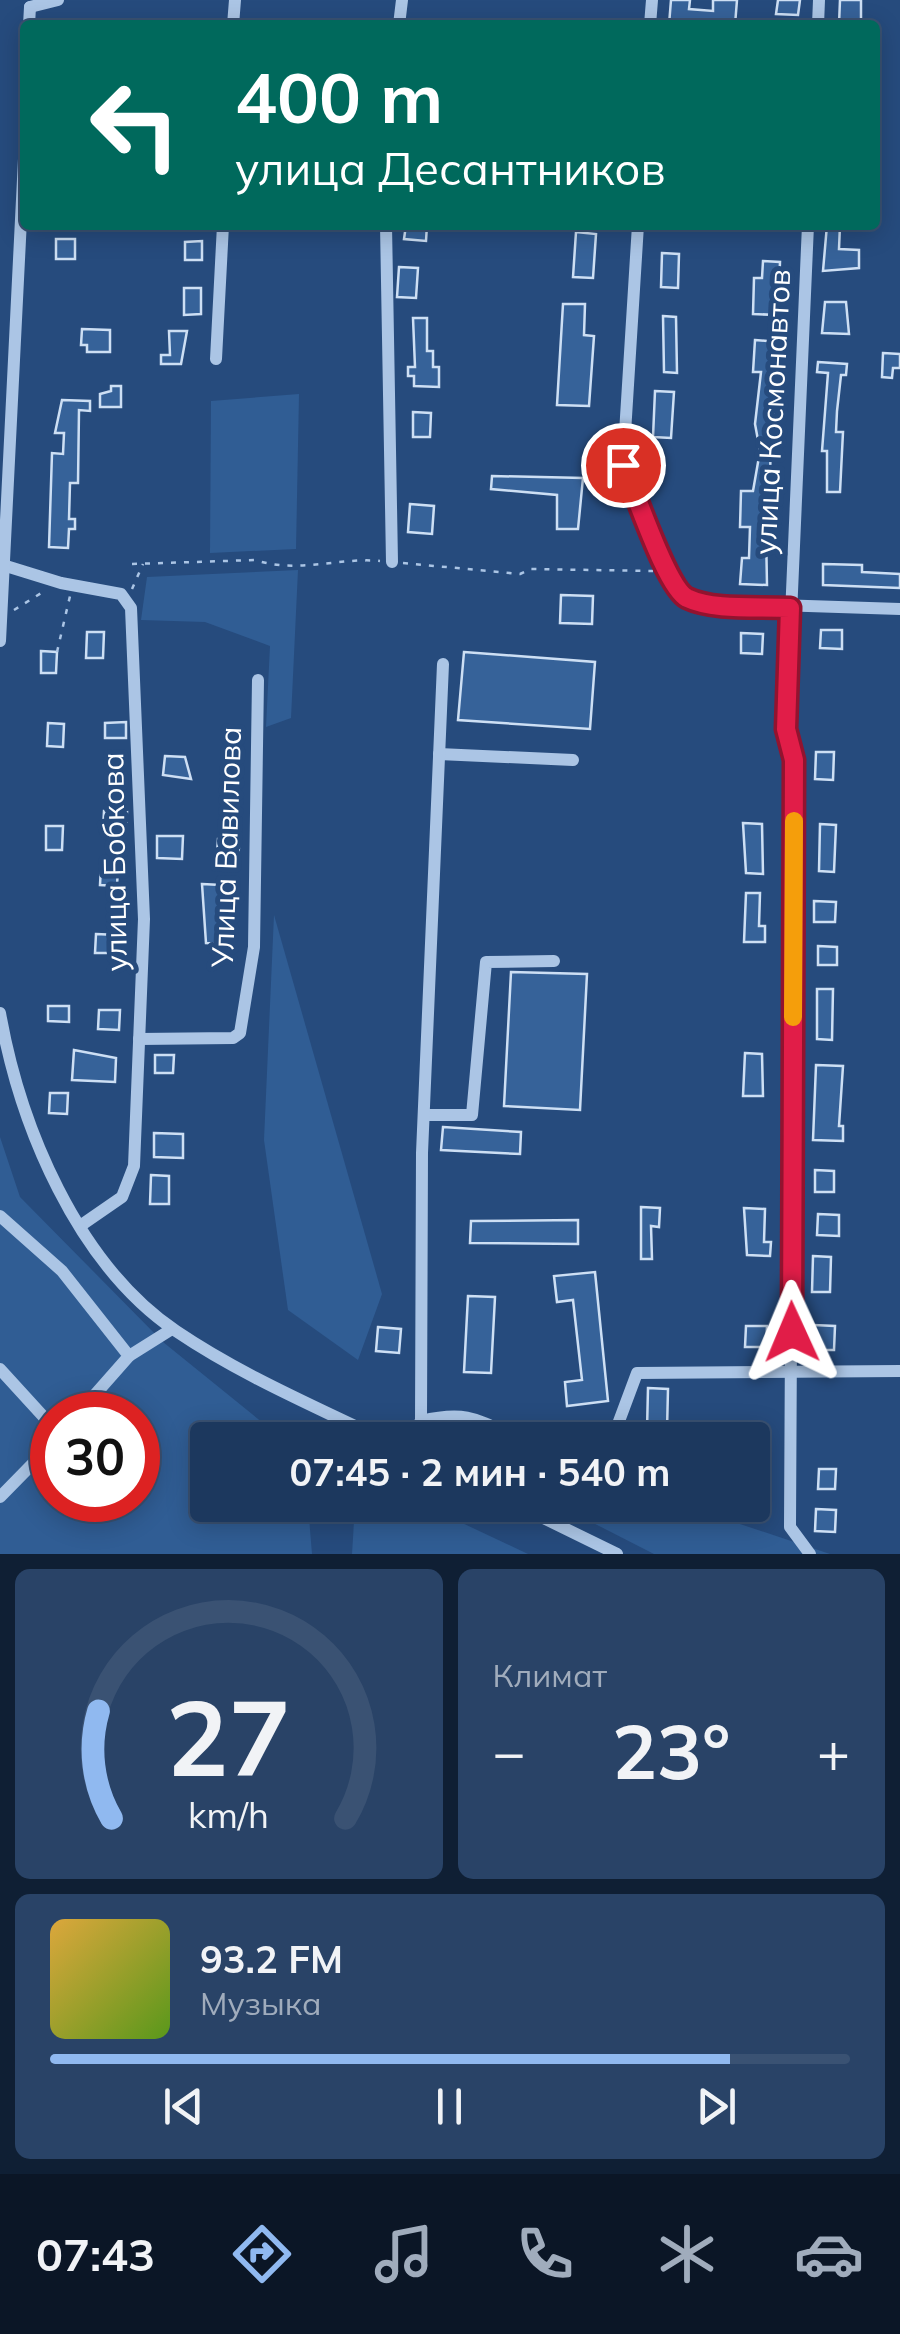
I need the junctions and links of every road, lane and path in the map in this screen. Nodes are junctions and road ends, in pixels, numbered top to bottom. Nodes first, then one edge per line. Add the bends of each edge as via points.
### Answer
1 (58, 0) edge
2 (26, 4) edge
3 (21, 230) edge
4 (223, 230) edge
5 (386, 230) edge
6 (638, 230) edge
7 (808, 230) edge
8 (216, 359) dead end
9 (392, 562) dead end
10 (144, 564) dead end
11 (6, 566) junction
12 (66, 584) junction
13 (129, 605) junction
14 (790, 608) junction
15 (900, 608) edge
16 (12, 612) dead end
17 (0, 641) edge
18 (57, 652) dead end
19 (444, 664) dead end
20 (258, 680) dead end
21 (439, 754) junction
22 (574, 760) dead end
23 (554, 961) dead end
24 (0, 1013) edge
25 (139, 1038) junction
26 (426, 1115) junction
27 (0, 1216) edge
28 (80, 1226) junction
29 (172, 1329) junction
30 (129, 1356) junction
31 (1, 1371) edge
32 (900, 1371) edge
33 (792, 1372) junction
34 (97, 1392) edge
35 (30, 1402) edge
36 (420, 1421) joint
37 (347, 1422) edge
38 (485, 1422) edge
39 (619, 1422) edge
40 (30, 1471) edge
41 (0, 1498) edge
42 (552, 1522) edge
43 (617, 1554) edge
44 (810, 1554) edge

1 - 2 street
3 - 11 street
4 - 8 street
5 - 9 street
6 - 14 street via 623,465 668,579 695,600
7 - 14 street, улица Космонавтов
10 - 13 path
11 - 12 street
11 - 17 street
12 - 13 street via 120,594
12 - 16 path
12 - 18 path
13 - 25 street, улица Бобкова via 144,919
14 - 15 street
14 - 33 street, улица Космонавтов
19 - 21 street
20 - 25 street, Улица Вавилова via 254,947 240,1033
21 - 22 street
21 - 26 street
23 - 26 street via 486,962 472,1115
24 - 28 street via 10,1072 44,1166
25 - 28 street, улица Бобкова via 134,1166 122,1196
26 - 36 street
27 - 30 street via 62,1271
28 - 29 street via 120,1279
29 - 30 street
29 - 37 street
30 - 34 street
31 - 35 street
32 - 33 street
33 - 39 street via 637,1373
33 - 44 street, улица Космонавтов via 790,1527
36 - 38 street via 456,1412
40 - 41 street
42 - 43 street

